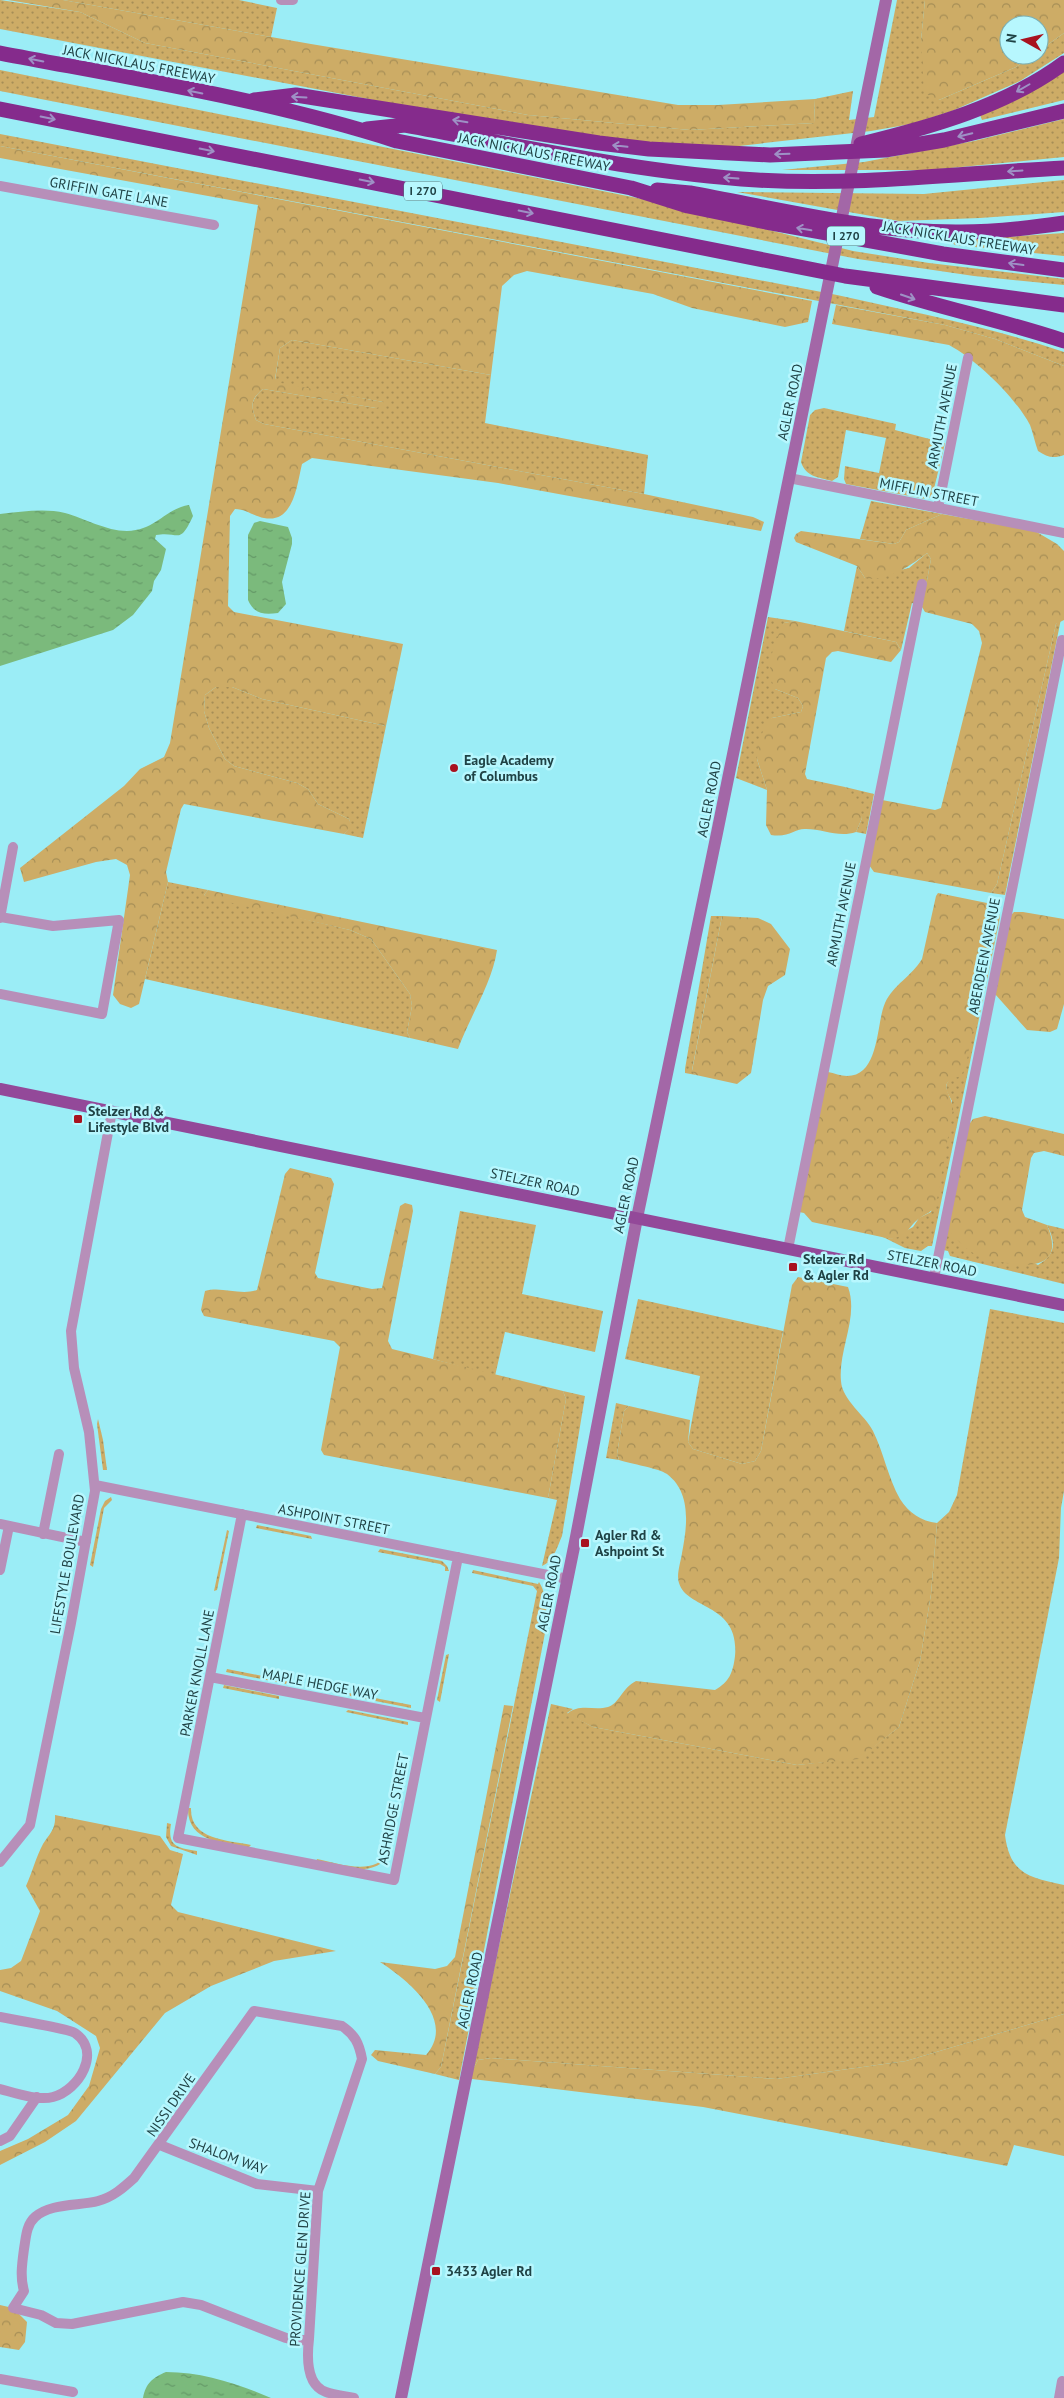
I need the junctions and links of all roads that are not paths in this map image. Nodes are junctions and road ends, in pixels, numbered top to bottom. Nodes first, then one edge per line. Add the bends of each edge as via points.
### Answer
1 (281, 0) edge
2 (293, 0) edge
3 (886, 0) edge
4 (0, 53) edge
5 (1064, 63) edge
6 (243, 102) junction
7 (0, 109) edge
8 (1064, 112) edge
9 (361, 129) junction
10 (831, 152) junction
11 (1064, 168) edge
12 (0, 186) edge
13 (631, 188) junction
14 (1064, 223) edge
15 (214, 225) dead end
16 (1064, 270) edge
17 (845, 276) junction
18 (1064, 305) edge
19 (1064, 341) edge
20 (968, 358) dead end
21 (789, 478) junction
22 (938, 508) junction
23 (1064, 532) edge
24 (922, 584) dead end
25 (1062, 640) dead end
26 (12, 848) dead end
27 (0, 917) edge
28 (0, 994) edge
29 (0, 1089) edge
30 (112, 1111) junction
31 (636, 1218) junction
32 (788, 1249) junction
33 (934, 1278) junction
34 (1064, 1305) edge
35 (59, 1454) dead end
36 (95, 1485) junction
37 (242, 1514) junction
38 (4, 1525) edge
39 (43, 1534) junction
40 (86, 1542) junction
41 (458, 1557) junction
42 (0, 1570) edge
43 (568, 1579) junction
44 (210, 1677) junction
45 (424, 1718) junction
46 (178, 1838) joint
47 (0, 1862) edge
48 (0, 2017) edge
49 (362, 2059) joint
50 (0, 2089) edge
51 (37, 2097) junction
52 (0, 2141) edge
53 (160, 2145) junction
54 (318, 2191) junction
55 (309, 2339) junction
56 (0, 2378) edge
57 (1062, 2380) dead end
58 (73, 2392) dead end
59 (354, 2398) edge
60 (401, 2398) edge
61 (1059, 2398) edge

1 - 2 street
3 - 21 main road, AGLER ROAD
6 -> 4 highway, JACK NICKLAUS FREEWAY / I 270
5 -> 10 highway via 1014,93 931,125
6 - 9 highway, JACK NICKLAUS FREEWAY / I 270
10 -> 6 highway via 770,155 649,149 296,95
7 -> 17 highway, I 270
8 -> 10 highway via 944,140 885,150
11 -> 9 highway via 860,182 758,180 649,168 405,125
9 - 13 highway, JACK NICKLAUS FREEWAY / I 270 via 397,141
12 - 15 street, GRIFFIN GATE LANE
13 - 14 highway via 690,193 897,228 969,232
16 -> 13 highway, JACK NICKLAUS FREEWAY / I 270 via 943,254 766,222 688,206
17 - 18 highway, I 270
17 -> 19 highway via 928,304
20 - 22 street, ARMUTH AVENUE
21 - 22 street, MIFFLIN STREET
21 - 31 main road, AGLER ROAD
22 - 23 street, MIFFLIN STREET
24 - 32 street, ARMUTH AVENUE
25 - 33 street, ABERDEEN AVENUE
26 - 27 street
27 - 28 street via 53,926 119,920 102,1014
29 - 30 main road, STELZER ROAD
30 - 31 main road, STELZER ROAD
30 - 36 street, LIFESTYLE BOULEVARD via 71,1331 74,1368 90,1432
31 - 32 main road, STELZER ROAD
31 - 43 main road, AGLER ROAD
32 - 33 main road, STELZER ROAD
33 - 34 main road, STELZER ROAD
35 - 39 street
36 - 37 street, ASHPOINT STREET
36 - 40 street, LIFESTYLE BOULEVARD
37 - 41 street, ASHPOINT STREET
37 - 44 street, PARKER KNOLL LANE
38 - 39 street
38 - 42 street
39 - 40 street
40 - 47 street, LIFESTYLE BOULEVARD via 30,1825
41 - 43 street, ASHPOINT STREET
41 - 45 street, ASHRIDGE STREET
43 - 60 main road, AGLER ROAD
44 - 45 street, MAPLE HEDGE WAY
44 - 46 street, PARKER KNOLL LANE
45 - 46 street, ASHRIDGE STREET via 394,1880
48 - 51 street via 74,2032 86,2043 88,2057 78,2080 53,2097
49 - 53 street, NISSI DRIVE via 353,2034 342,2026 254,2011
49 - 54 street, PROVIDENCE GLEN DRIVE
50 - 51 street
51 - 52 street via 10,2136
53 - 54 street, SHALOM WAY via 257,2184
53 - 55 street, NISSI DRIVE via 119,2192 99,2201 44,2211 34,2217 28,2227 20,2278 24,2292 13,2308 41,2315 56,2323 72,2324 183,2302 286,2338 297,2341
54 - 55 street, PROVIDENCE GLEN DRIVE
55 - 59 street, PROVIDENCE GLEN DRIVE via 307,2359 311,2378 324,2392
56 - 58 street
57 - 61 street

